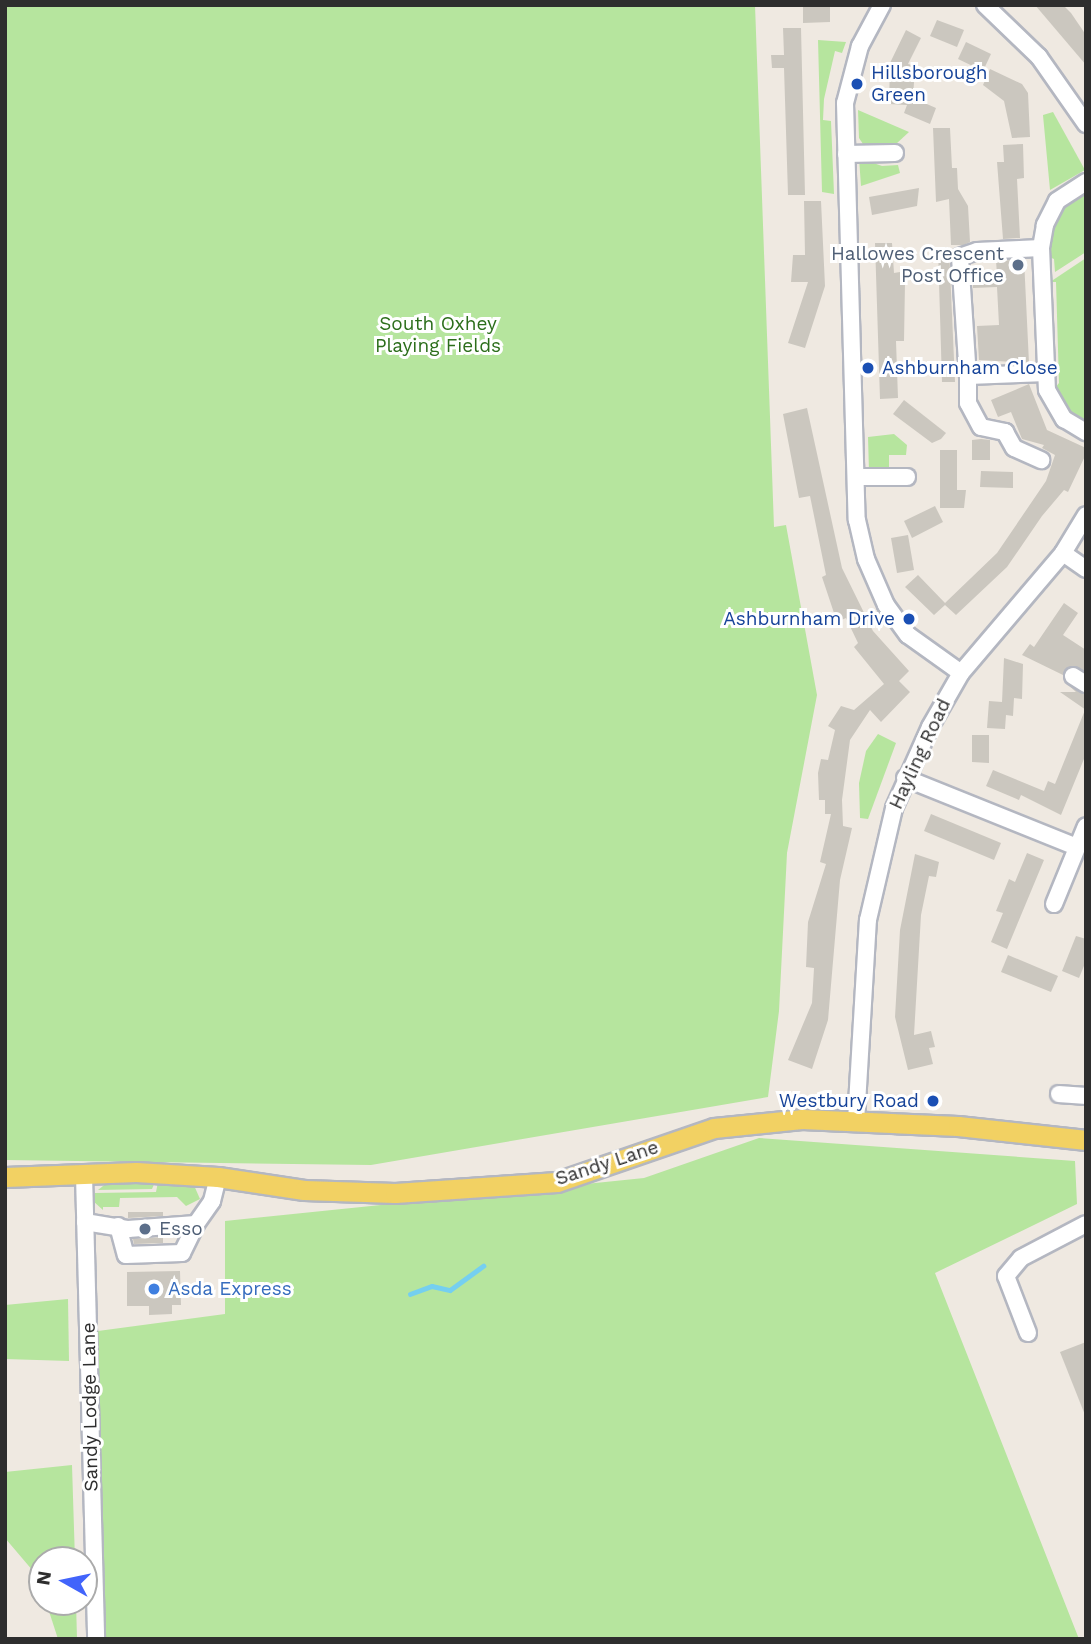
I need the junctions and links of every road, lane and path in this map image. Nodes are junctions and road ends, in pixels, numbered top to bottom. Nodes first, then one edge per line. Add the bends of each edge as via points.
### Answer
1 (882, 5) edge
2 (985, 5) edge
3 (1086, 124) edge
4 (895, 153) dead end
5 (846, 154) junction
6 (1086, 182) edge
7 (1041, 248) junction
8 (1046, 373) junction
9 (968, 376) junction
10 (1086, 432) edge
11 (1041, 460) dead end
12 (856, 477) junction
13 (907, 477) dead end
14 (1086, 514) edge
15 (1063, 553) junction
16 (1086, 569) edge
17 (961, 673) junction
18 (905, 778) junction
19 (1086, 826) edge
20 (1077, 847) junction
21 (1054, 904) dead end
22 (1059, 1094) dead end
23 (1086, 1096) edge
24 (856, 1121) junction
25 (1086, 1140) edge
26 (84, 1175) junction
27 (5, 1177) edge
28 (218, 1177) junction
29 (85, 1222) junction
30 (196, 1224) junction
31 (1086, 1224) edge
32 (118, 1226) junction
33 (1028, 1334) dead end
34 (96, 1639) edge

1 - 5 street via 860,46 848,83
2 - 3 street via 1039,57
4 - 5 street
5 - 12 street
6 - 7 street via 1057,201 1045,225
7 - 8 street
7 - 9 street via 977,251 960,257
8 - 9 street
8 - 10 street via 1056,410
9 - 11 street via 968,403 981,427 1005,432 1014,448
12 - 13 street
12 - 17 street via 862,543 886,605 908,635
14 - 15 street, Hayling Road
15 - 16 street
15 - 17 street, Hayling Road
17 - 18 street, Hayling Road
18 - 20 street
18 - 24 street, Hayling Road via 879,858 868,920
19 - 20 street
20 - 21 street
22 - 23 street
24 - 25 main road, Sandy Lane
24 - 28 main road, Sandy Lane via 802,1119 714,1128 557,1182 395,1193 304,1190
26 - 27 main road, Sandy Lane
26 - 28 main road, Sandy Lane
26 - 29 street, Sandy Lodge Lane
28 - 30 street via 212,1201
29 - 32 street
29 - 34 street, Sandy Lodge Lane
30 - 32 street
30 - 32 street via 182,1253 127,1255
31 - 33 street via 1021,1258 1006,1276

